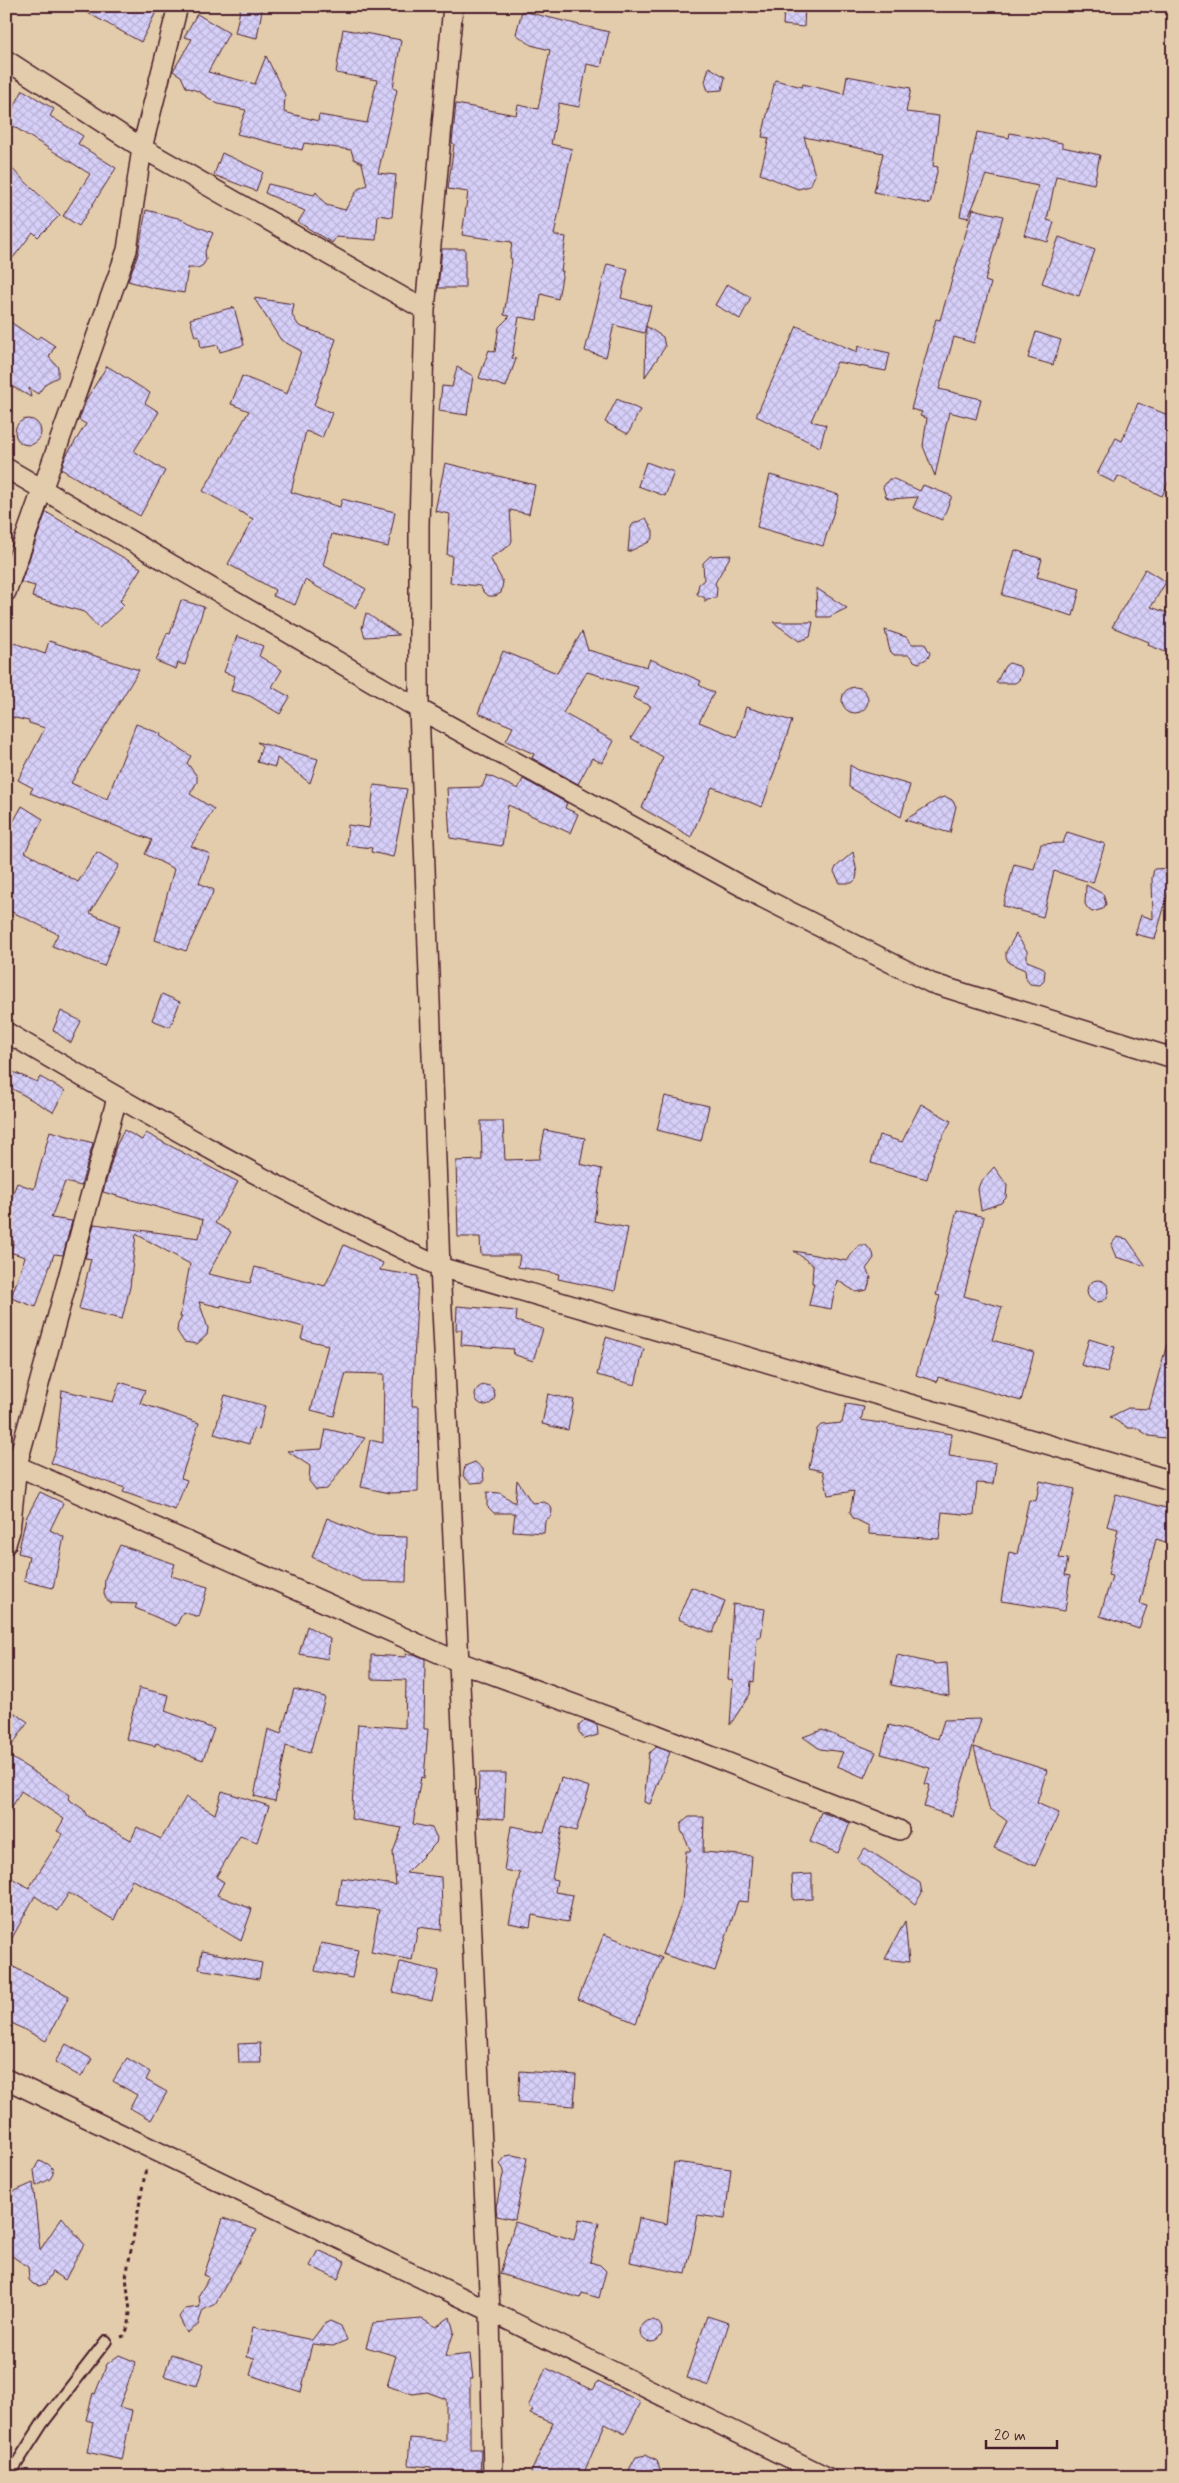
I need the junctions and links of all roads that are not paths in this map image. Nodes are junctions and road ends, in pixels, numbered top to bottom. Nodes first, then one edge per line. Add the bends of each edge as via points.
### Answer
1 (178, 6) edge
2 (453, 6) edge
3 (6, 60) edge
4 (142, 148) junction
5 (425, 310) junction
6 (6, 468) edge
7 (42, 490) junction
8 (6, 592) edge
9 (419, 709) junction
10 (6, 1032) edge
11 (1173, 1058) edge
12 (117, 1098) junction
13 (440, 1267) junction
14 (12, 1463) edge
15 (1173, 1481) edge
16 (6, 1544) edge
17 (458, 1662) junction
18 (899, 1830) dead end
19 (6, 2079) edge
20 (490, 2311) junction
21 (106, 2341) road end
22 (8, 2477) edge
23 (493, 2477) edge
24 (827, 2477) edge

1 - 4 street
2 - 5 street
3 - 4 street
4 - 5 street
4 - 7 street via 127,250
5 - 9 street via 419,525
6 - 7 street
7 - 8 street
7 - 9 street
9 - 11 street via 763,898 931,983
9 - 13 street
10 - 12 street
12 - 13 street via 350,1225
12 - 14 street
13 - 15 street
13 - 17 street
14 - 16 street via 10,1531
14 - 17 street
17 - 18 street via 656,1734
17 - 20 street
19 - 20 street
20 - 23 street
20 - 24 street
21 - 22 lane via 42,2424

